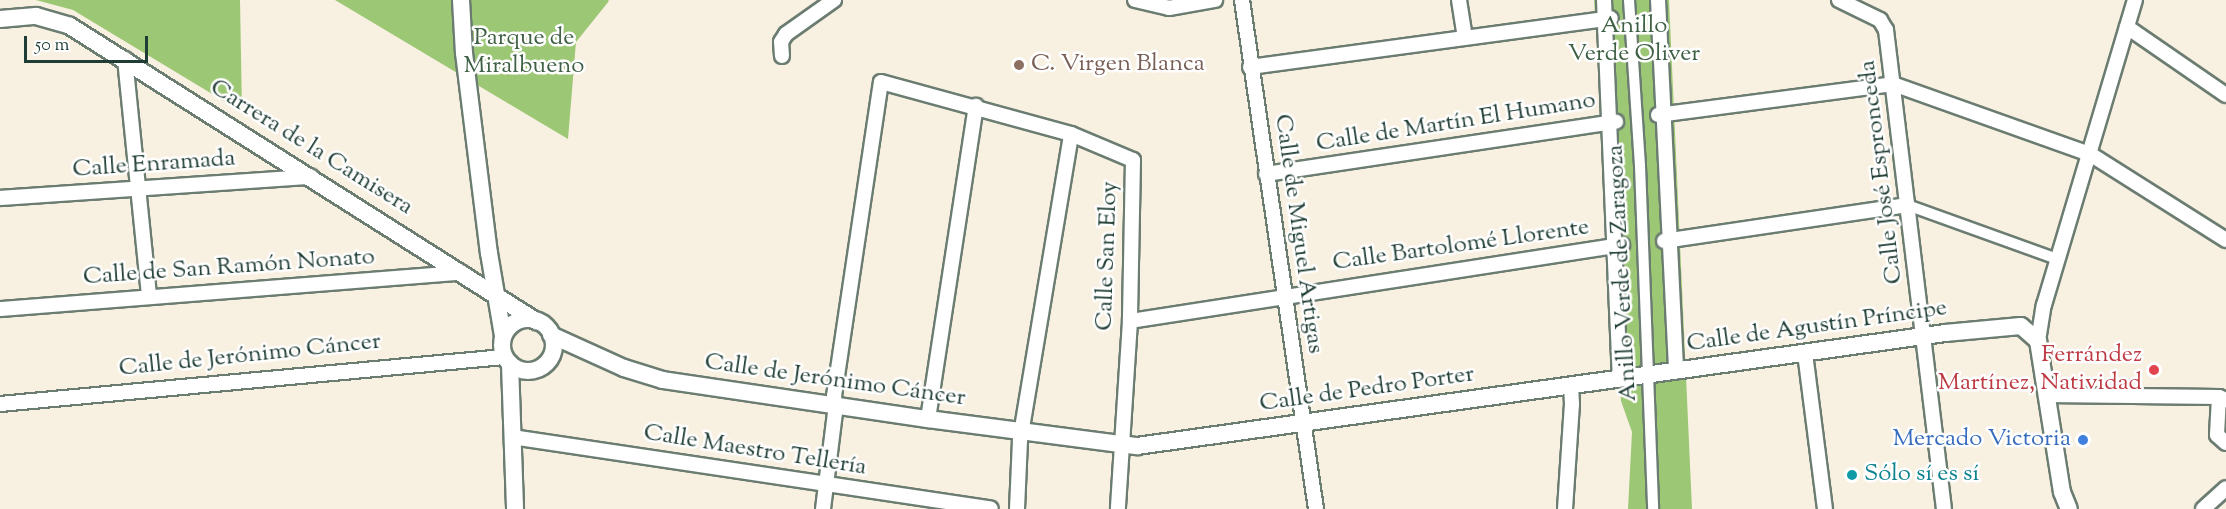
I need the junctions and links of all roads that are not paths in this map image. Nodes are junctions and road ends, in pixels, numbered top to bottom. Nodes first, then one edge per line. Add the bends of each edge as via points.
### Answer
1 (461, 0) edge
2 (834, 0) edge
3 (1136, 0) edge
4 (1215, 0) edge
5 (1242, 0) edge
6 (1459, 0) edge
7 (1604, 0) edge
8 (1629, 0) edge
9 (1658, 0) edge
10 (1839, 0) edge
11 (2135, 0) edge
12 (1608, 18) junction
13 (0, 19) edge
14 (2127, 27) junction
15 (1465, 38) junction
16 (782, 56) dead end
17 (125, 59) junction
18 (1250, 67) junction
19 (1893, 84) junction
20 (2226, 94) edge
21 (976, 106) junction
22 (1661, 115) junction
23 (1612, 122) junction
24 (1071, 134) junction
25 (2090, 154) junction
26 (1266, 174) junction
27 (311, 177) junction
28 (138, 189) junction
29 (0, 198) edge
30 (1907, 205) junction
31 (2226, 240) edge
32 (1666, 241) junction
33 (1619, 246) junction
34 (489, 253) junction
35 (2057, 259) junction
36 (462, 273) junction
37 (495, 293) junction
38 (1284, 296) junction
39 (148, 297) junction
40 (2043, 308) junction
41 (0, 309) edge
42 (536, 321) junction
43 (1130, 321) junction
44 (2021, 326) junction
45 (551, 335) junction
46 (503, 336) junction
47 (1923, 336) junction
48 (2038, 341) junction
49 (1805, 353) junction
50 (507, 360) junction
51 (1676, 372) junction
52 (1648, 376) junction
53 (1620, 380) junction
54 (1571, 386) junction
55 (2046, 395) junction
56 (2222, 398) edge
57 (0, 404) edge
58 (834, 405) junction
59 (928, 419) junction
60 (1303, 423) junction
61 (1022, 432) junction
62 (512, 436) junction
63 (2226, 443) edge
64 (1121, 445) junction
65 (826, 484) junction
66 (2226, 488) edge
67 (2061, 501) edge
68 (515, 509) edge
69 (823, 509) edge
70 (991, 509) edge
71 (1017, 509) edge
72 (1118, 509) edge
73 (1316, 509) edge
74 (1564, 509) edge
75 (1653, 509) edge
76 (1824, 509) edge
77 (1944, 509) edge
78 (2069, 509) edge
79 (2203, 509) edge

1 - 34 street
2 - 16 street via 786,33 781,42
3 - 4 street via 1169,8
5 - 18 street, Calle de Miguel Artigas
6 - 15 street
7 - 12 street
8 - 52 street, Anillo Verde de Zaragoza
9 - 22 street
10 - 19 street, Calle José Espronceda via 1880,20 1886,30
11 - 14 street
12 - 15 street
12 - 23 street
13 - 17 street, Carrera de la Camisera via 36,16 58,21
14 - 20 street
14 - 25 street
15 - 18 street
17 - 27 street, Carrera de la Camisera
17 - 28 street
18 - 26 street, Calle de Miguel Artigas
19 - 22 street
19 - 25 street
19 - 30 street, Calle José Espronceda
21 - 24 street, Calle San Eloy
21 - 58 street, Calle San Eloy via 881,82
21 - 59 street
22 - 32 street
23 - 26 street, Calle de Martín El Humano
23 - 33 street
24 - 43 street, Calle San Eloy via 1133,160
24 - 61 street
25 - 31 street
25 - 35 street
26 - 38 street, Calle de Miguel Artigas
27 - 28 street, Calle Enramada
27 - 36 street, Carrera de la Camisera
28 - 29 street, Calle Enramada
28 - 39 street
30 - 32 street
30 - 35 street
30 - 47 street, Calle José Espronceda
32 - 51 street
33 - 38 street, Calle Bartolomé Llorente
33 - 53 street
34 - 36 street via 477,266
34 - 37 street
35 - 40 street
36 - 37 street, Carrera de la Camisera
36 - 39 street, Calle de San Ramón Nonato
37 - 42 street, Carrera de la Camisera
37 - 46 street
38 - 43 street, Calle Bartolomé Llorente
38 - 60 street, Calle de Miguel Artigas
39 - 41 street, Calle de San Ramón Nonato
40 - 44 street
40 - 48 street
42 - 45 street
42 - 46 street via 515,323
43 - 64 street, Calle San Eloy
44 - 47 street, Calle de Agustín Príncipe
44 - 48 street
45 - 50 street via 552,355 541,367 523,371
45 - 58 street, Calle de Jerónimo Cáncer via 643,375
46 - 50 street
47 - 49 street, Calle de Agustín Príncipe
47 - 77 street, Calle José Espronceda
48 - 55 street
49 - 51 street, Calle de Agustín Príncipe
49 - 76 street
50 - 57 street, Calle de Jerónimo Cáncer
50 - 62 street
51 - 52 street, Calle de Agustín Príncipe
52 - 53 street, Calle de Agustín Príncipe
52 - 75 street, Anillo Verde de Zaragoza
53 - 54 street, Calle de Pedro Porter
54 - 60 street, Calle de Pedro Porter
54 - 74 street
55 - 56 street
55 - 67 street
56 - 63 street via 2217,435
58 - 59 street, Calle de Jerónimo Cáncer
58 - 65 street
59 - 61 street, Calle de Jerónimo Cáncer
60 - 64 street, Calle de Pedro Porter via 1153,445
60 - 73 street, Calle de Miguel Artigas
61 - 64 street, Calle de Jerónimo Cáncer
61 - 71 street
62 - 65 street, Calle Maestro Tellería
62 - 68 street
64 - 72 street, Calle San Eloy
65 - 69 street
65 - 70 street, Calle Maestro Tellería
66 - 79 street
67 - 78 street

